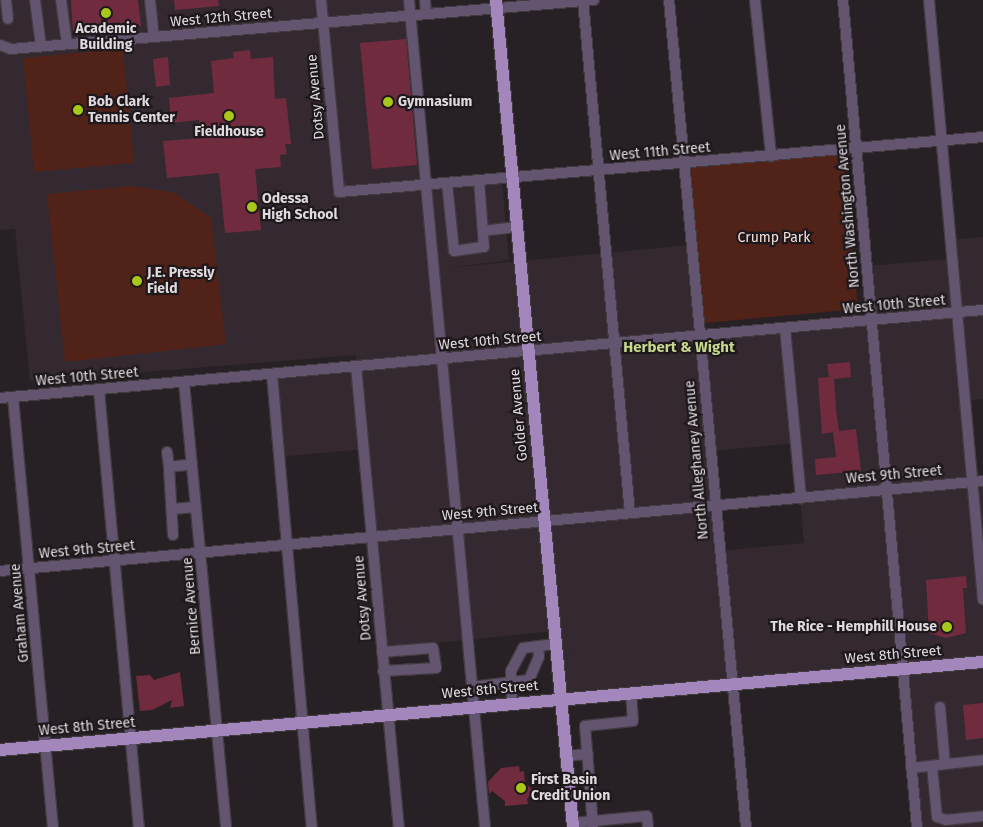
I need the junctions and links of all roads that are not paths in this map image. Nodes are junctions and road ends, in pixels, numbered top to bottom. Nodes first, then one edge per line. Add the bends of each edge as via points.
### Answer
1 (6, 0) edge
2 (35, 0) edge
3 (61, 0) edge
4 (150, 0) edge
5 (321, 0) edge
6 (409, 0) edge
7 (425, 0) edge
8 (456, 0) edge
9 (587, 0) edge
10 (669, 0) edge
11 (755, 0) edge
12 (843, 0) edge
13 (929, 0) edge
14 (496, 4) edge
15 (457, 12) junction
16 (426, 14) junction
17 (411, 16) junction
18 (8, 19) dead end
19 (324, 23) junction
20 (154, 37) junction
21 (67, 44) junction
22 (0, 45) edge
23 (41, 46) junction
24 (983, 138) edge
25 (941, 141) junction
26 (856, 148) junction
27 (771, 156) junction
28 (684, 164) junction
29 (600, 171) junction
30 (512, 179) junction
31 (479, 181) junction
32 (447, 184) junction
33 (428, 185) junction
34 (339, 192) joint
35 (517, 227) junction
36 (483, 231) junction
37 (983, 310) edge
38 (955, 313) junction
39 (872, 320) junction
40 (785, 328) junction
41 (700, 336) junction
42 (616, 343) junction
43 (528, 351) junction
44 (441, 359) junction
45 (356, 366) junction
46 (272, 374) junction
47 (184, 382) junction
48 (99, 390) junction
49 (13, 397) junction
50 (0, 398) edge
51 (167, 452) dead end
52 (192, 464) junction
53 (169, 467) junction
54 (978, 482) edge
55 (888, 490) junction
56 (801, 498) junction
57 (715, 506) junction
58 (196, 507) junction
59 (172, 509) junction
60 (630, 513) junction
61 (544, 521) junction
62 (457, 529) junction
63 (174, 535) dead end
64 (372, 537) junction
65 (286, 545) junction
66 (201, 553) junction
67 (113, 561) junction
68 (29, 569) junction
69 (0, 571) edge
70 (983, 600) edge
71 (554, 644) junction
72 (538, 646) junction
73 (382, 652) junction
74 (983, 662) edge
75 (902, 670) junction
76 (383, 671) junction
77 (511, 682) junction
78 (732, 685) junction
79 (472, 687) junction
80 (631, 693) junction
81 (560, 699) junction
82 (512, 704) junction
83 (474, 707) junction
84 (940, 707) dead end
85 (388, 714) junction
86 (303, 722) junction
87 (218, 730) junction
88 (130, 738) junction
89 (46, 746) junction
90 (0, 750) edge
91 (588, 754) junction
92 (566, 756) junction
93 (983, 760) edge
94 (945, 764) junction
95 (932, 766) junction
96 (911, 768) junction
97 (983, 816) edge
98 (968, 822) edge
99 (593, 824) edge
100 (572, 825) edge
101 (53, 827) edge
102 (139, 827) edge
103 (226, 827) edge
104 (312, 827) edge
105 (399, 827) edge
106 (485, 827) edge
107 (648, 827) edge
108 (746, 827) edge
109 (917, 827) edge

1 - 18 street
2 - 23 street
3 - 21 street
4 - 20 street
5 - 19 street, Dotsy Avenue
6 - 17 street
7 - 16 street
8 - 15 street
9 - 14 street, West 12th Street
9 - 29 street
10 - 28 street, North Alleghaney Avenue
11 - 27 street
12 - 26 street, North Washington Avenue
13 - 25 street
14 - 15 street, West 12th Street
14 - 30 main road, Golder Avenue
15 - 16 street, West 12th Street
16 - 17 street, West 12th Street
17 - 19 street, West 12th Street
17 - 33 street
19 - 20 street, West 12th Street
19 - 34 street, Dotsy Avenue
20 - 21 street, West 12th Street
21 - 23 street, West 12th Street
22 - 23 street, West 12th Street via 10,49
24 - 25 street, West 11th Street
25 - 26 street, West 11th Street
25 - 38 street
26 - 27 street, West 11th Street
26 - 39 street, North Washington Avenue
27 - 28 street, West 11th Street
28 - 29 street, West 11th Street
28 - 41 street, North Alleghaney Avenue
29 - 30 street, West 11th Street
29 - 42 street
30 - 31 street, West 11th Street
30 - 35 main road, Golder Avenue
31 - 32 street, West 11th Street
31 - 36 street
32 - 33 street, West 11th Street
32 - 36 street via 454,251 484,247
33 - 34 street, West 11th Street
33 - 44 street
35 - 36 street
35 - 43 main road, Golder Avenue
37 - 38 street, West 10th Street
38 - 39 street, West 10th Street
38 - 54 street
39 - 40 street, West 10th Street
39 - 55 street, North Washington Avenue
40 - 41 street, West 10th Street
40 - 56 street
41 - 42 street, West 10th Street
41 - 57 street, North Alleghaney Avenue
42 - 43 street, West 10th Street
42 - 60 street
43 - 44 street, West 10th Street
43 - 61 main road, Golder Avenue
44 - 45 street, West 10th Street
44 - 62 street
45 - 46 street, West 10th Street
45 - 64 street, Dotsy Avenue
46 - 47 street, West 10th Street
46 - 65 street
47 - 48 street, West 10th Street
47 - 52 street, Bernice Avenue
48 - 49 street, West 10th Street
48 - 67 street
49 - 50 street, West 10th Street
49 - 68 street, Graham Avenue
51 - 53 street
52 - 53 street
52 - 58 street, Bernice Avenue
53 - 59 street
54 - 55 street, West 9th Street
54 - 70 street
55 - 56 street, West 9th Street
55 - 75 street, North Washington Avenue
56 - 57 street, West 9th Street
57 - 60 street, West 9th Street
57 - 78 street, North Alleghaney Avenue
58 - 59 street
58 - 66 street, Bernice Avenue
59 - 63 street
60 - 61 street, West 9th Street
61 - 62 street, West 9th Street
61 - 71 main road, Golder Avenue
62 - 64 street, West 9th Street
62 - 79 street
64 - 65 street, West 9th Street
64 - 73 street, Dotsy Avenue
65 - 66 street, West 9th Street
65 - 86 street
66 - 67 street, West 9th Street
66 - 87 street, Bernice Avenue
67 - 68 street, West 9th Street
67 - 88 street
68 - 69 street, West 9th Street
68 - 89 street, Graham Avenue
71 - 72 street
71 - 81 main road, Golder Avenue
72 - 77 street via 523,648 512,670
72 - 77 street via 539,657 529,680
73 - 76 street, Dotsy Avenue
73 - 76 street via 434,648 436,668
74 - 75 main road, West 8th Street
75 - 78 main road, West 8th Street
75 - 96 street, North Washington Avenue
76 - 85 street, Dotsy Avenue
77 - 79 street
77 - 82 street
78 - 80 main road, West 8th Street
78 - 108 street, North Alleghaney Avenue
79 - 83 street
80 - 81 main road, West 8th Street
80 - 91 street via 633,722 585,726
81 - 82 main road, West 8th Street
81 - 92 main road, Golder Avenue
82 - 83 main road, West 8th Street
83 - 85 main road, West 8th Street
83 - 106 street
84 - 94 street
85 - 86 main road, West 8th Street
85 - 105 street, Dotsy Avenue
86 - 87 main road, West 8th Street
86 - 104 street
87 - 88 main road, West 8th Street
87 - 103 street, Bernice Avenue
88 - 89 main road, West 8th Street
88 - 102 street
89 - 90 main road, West 8th Street
89 - 101 street, Graham Avenue
91 - 92 street
91 - 99 street
92 - 100 main road, Golder Avenue
93 - 94 street
94 - 95 street
95 - 96 street
95 - 98 street via 937,817
96 - 109 street, North Washington Avenue
97 - 98 street
99 - 100 street
99 - 107 street via 647,816

